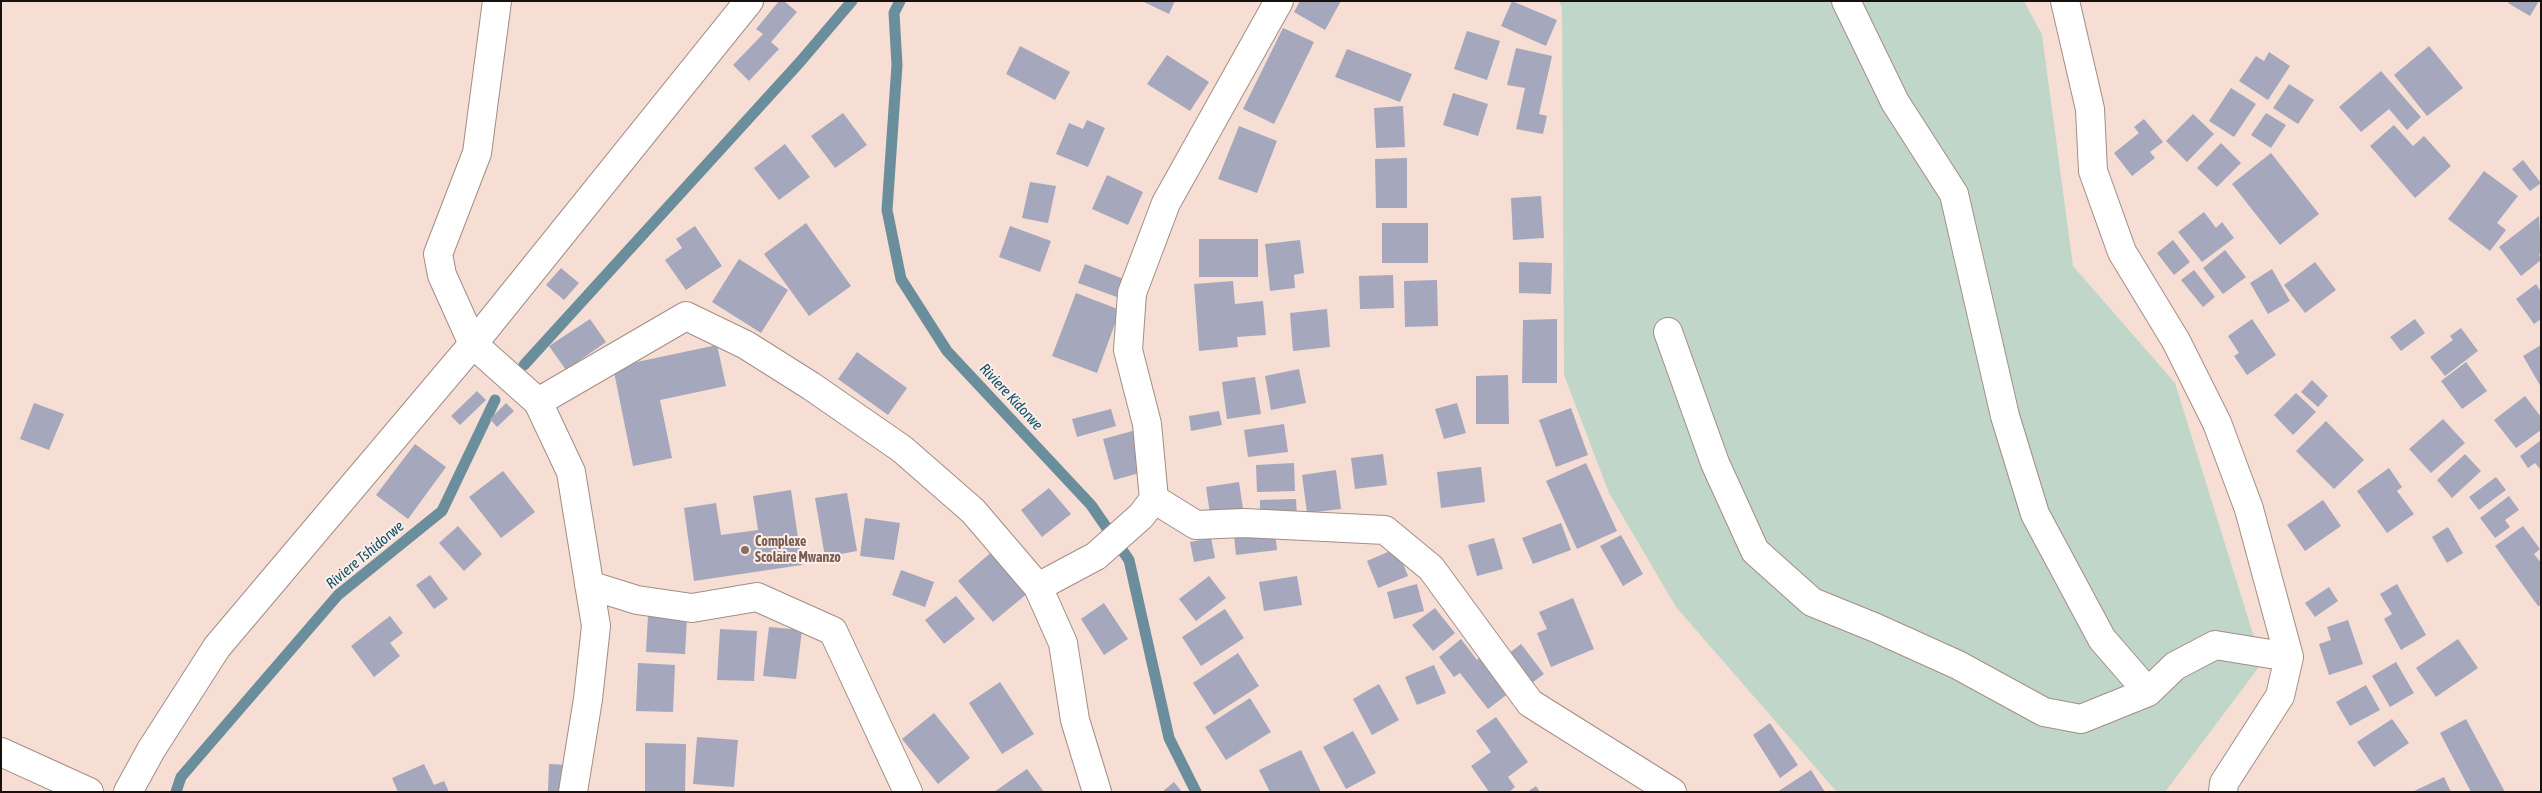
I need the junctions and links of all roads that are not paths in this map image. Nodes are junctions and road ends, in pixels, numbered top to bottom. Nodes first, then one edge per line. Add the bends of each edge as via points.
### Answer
1 (497, 1) edge
2 (749, 1) edge
3 (1279, 1) edge
4 (1846, 1) edge
5 (2065, 1) edge
6 (1668, 332) dead end
7 (473, 344) junction
8 (538, 402) junction
9 (1148, 508) junction
10 (589, 585) junction
11 (1038, 587) junction
12 (2289, 657) junction
13 (2148, 692) junction
14 (1, 752) edge
15 (89, 792) edge
16 (128, 792) edge
17 (573, 792) edge
18 (908, 792) edge
19 (1097, 792) edge
20 (1672, 792) edge
21 (2223, 792) edge

1 - 7 street via 476,153 438,254 442,275
2 - 7 street
3 - 9 street via 1166,203 1132,293 1128,350 1147,424
4 - 13 street via 1895,102 1954,194 2005,416 2035,514 2102,639
5 - 12 street via 2090,109 2093,171 2122,252 2176,341 2217,423 2249,509
6 - 13 street via 1715,463 1755,551 1812,602 1958,665 2044,712 2081,719
7 - 8 street
7 - 16 street via 217,647
8 - 10 street via 571,472
8 - 11 street via 686,316 746,344 902,450 973,511
9 - 11 street via 1096,556
9 - 20 street via 1196,525 1244,523 1386,530 1431,568 1530,702
10 - 17 street via 596,626
10 - 18 street via 637,600 692,608 757,597 833,631
11 - 19 street via 1063,643 1075,720
12 - 13 street via 2215,645 2175,666
12 - 21 street via 2280,696 2224,783
14 - 15 street

